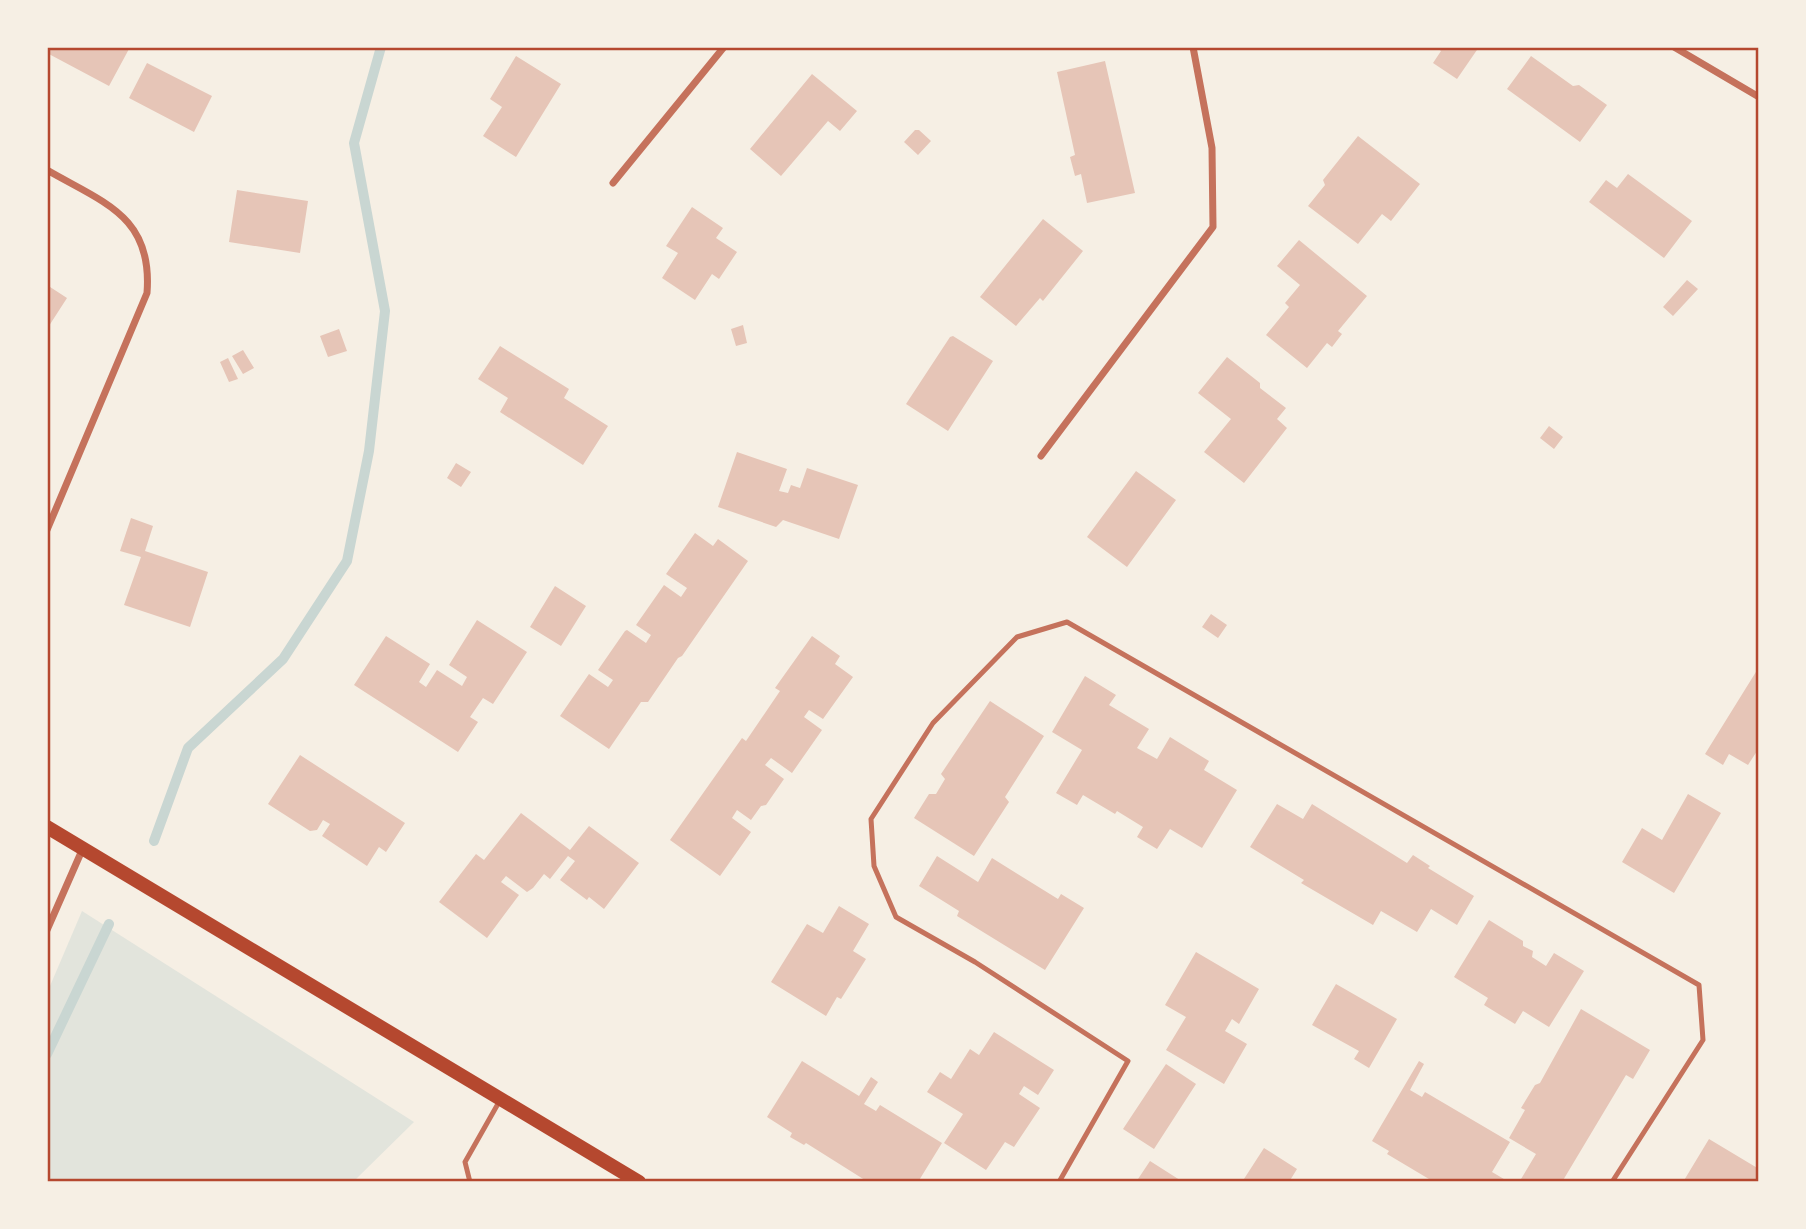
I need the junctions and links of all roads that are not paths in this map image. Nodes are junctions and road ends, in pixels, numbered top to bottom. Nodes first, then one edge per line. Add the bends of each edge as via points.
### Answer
1 (724, 47) edge
2 (1192, 47) edge
3 (1674, 47) edge
4 (1759, 97) edge
5 (47, 170) edge
6 (613, 183) dead end
7 (1041, 456) dead end
8 (47, 530) edge
9 (47, 827) edge
10 (83, 848) junction
11 (47, 930) edge
12 (501, 1099) junction
13 (633, 1180) edge
14 (470, 1182) edge
15 (1059, 1182) edge
16 (1612, 1182) edge

1 - 6 street
2 - 7 street via 1212,149 1213,227
3 - 4 street
5 - 8 street via 122,216 139,237 149,270 147,293
9 - 10 main road
10 - 11 street
10 - 12 main road
12 - 13 main road
12 - 14 lane via 464,1162
15 - 16 lane via 1128,1061 896,917 874,866 871,819 933,723 1017,637 1067,622 1699,985 1703,1040

